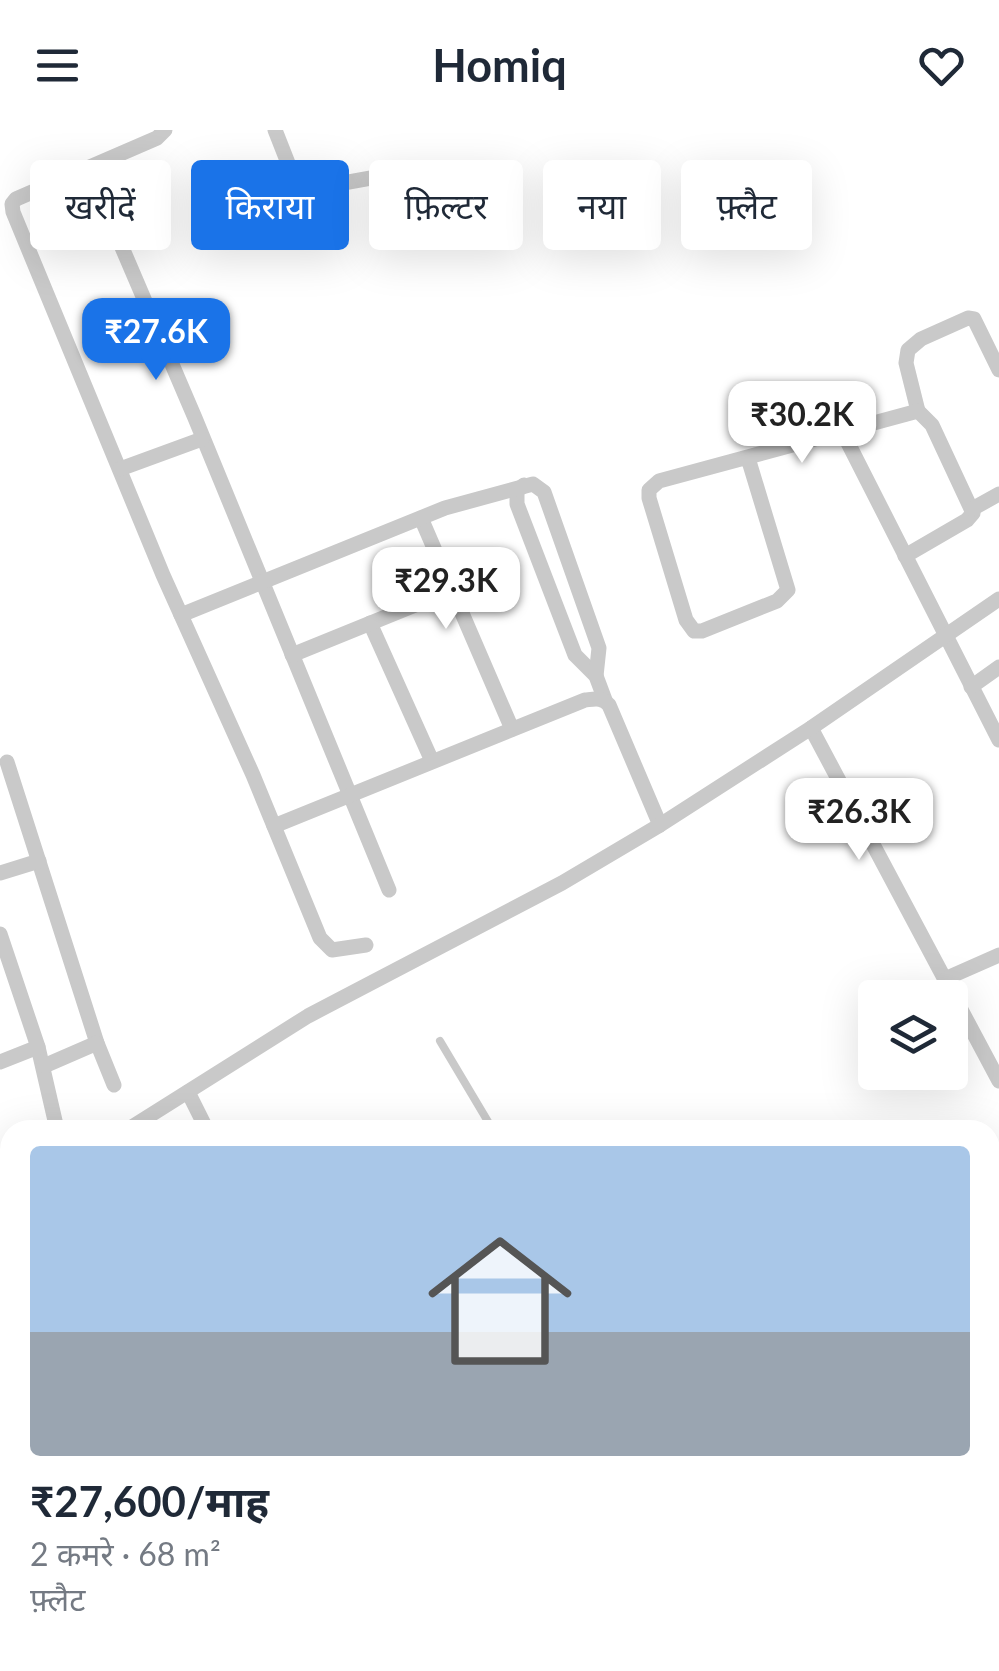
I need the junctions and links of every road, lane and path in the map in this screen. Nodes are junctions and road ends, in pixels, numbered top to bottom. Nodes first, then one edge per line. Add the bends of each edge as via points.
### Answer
1 (165, 130) edge
2 (275, 130) edge
3 (106, 160) edge
4 (369, 178) edge
5 (30, 195) edge
6 (30, 248) edge
7 (31, 250) edge
8 (122, 250) edge
9 (999, 370) edge
10 (918, 411) junction
11 (842, 431) junction
12 (202, 439) junction
13 (748, 458) junction
14 (120, 470) junction
15 (524, 485) junction
16 (999, 494) edge
17 (972, 509) junction
18 (420, 518) junction
19 (904, 556) junction
20 (262, 582) junction
21 (452, 590) junction
22 (999, 599) edge
23 (181, 614) junction
24 (370, 623) junction
25 (945, 634) junction
26 (292, 655) junction
27 (999, 667) edge
28 (596, 676) junction
29 (971, 687) junction
30 (604, 700) junction
31 (811, 728) junction
32 (512, 729) junction
33 (999, 740) edge
34 (432, 761) junction
35 (7, 762) dead end
36 (350, 794) junction
37 (274, 826) junction
38 (660, 826) junction
39 (39, 860) junction
40 (0, 873) edge
41 (389, 890) dead end
42 (0, 934) edge
43 (366, 945) dead end
44 (999, 954) edge
45 (947, 978) junction
46 (440, 1040) dead end
47 (97, 1043) junction
48 (38, 1047) junction
49 (0, 1062) edge
50 (44, 1066) junction
51 (999, 1081) edge
52 (114, 1085) dead end
53 (188, 1092) junction
54 (55, 1120) edge
55 (144, 1120) edge
56 (202, 1120) edge
57 (488, 1120) edge

1 - 3 street
2 - 4 street via 300,191
5 - 6 street via 12,204
7 - 14 street
8 - 12 street
9 - 10 street via 974,319 921,339 906,356
10 - 11 street
10 - 17 street via 932,425
11 - 13 street
11 - 19 street
12 - 14 street
12 - 20 street
13 - 13 street via 788,590 777,601 694,631 650,490
14 - 23 street
15 - 18 street
15 - 28 street via 517,504 575,654
15 - 28 street via 544,492 598,648
16 - 17 street
17 - 19 street via 970,518
18 - 20 street
18 - 21 street
19 - 25 street
20 - 23 street
20 - 26 street
21 - 24 street
21 - 32 street
22 - 25 street
23 - 37 street
24 - 26 street
24 - 34 street
25 - 29 street
25 - 31 street
26 - 36 street
27 - 29 street
28 - 30 street
29 - 33 street
30 - 32 street via 586,700
30 - 38 street
31 - 38 street
31 - 45 street
32 - 34 street
34 - 36 street
35 - 39 street
36 - 37 street
36 - 41 street
37 - 43 street via 322,943 332,950
38 - 53 street via 308,1016
39 - 40 street
39 - 47 street
42 - 48 street
44 - 45 street
45 - 51 street
46 - 57 lane
47 - 50 street
47 - 52 street
48 - 49 street
48 - 50 street
50 - 54 street
53 - 55 street
53 - 56 street

